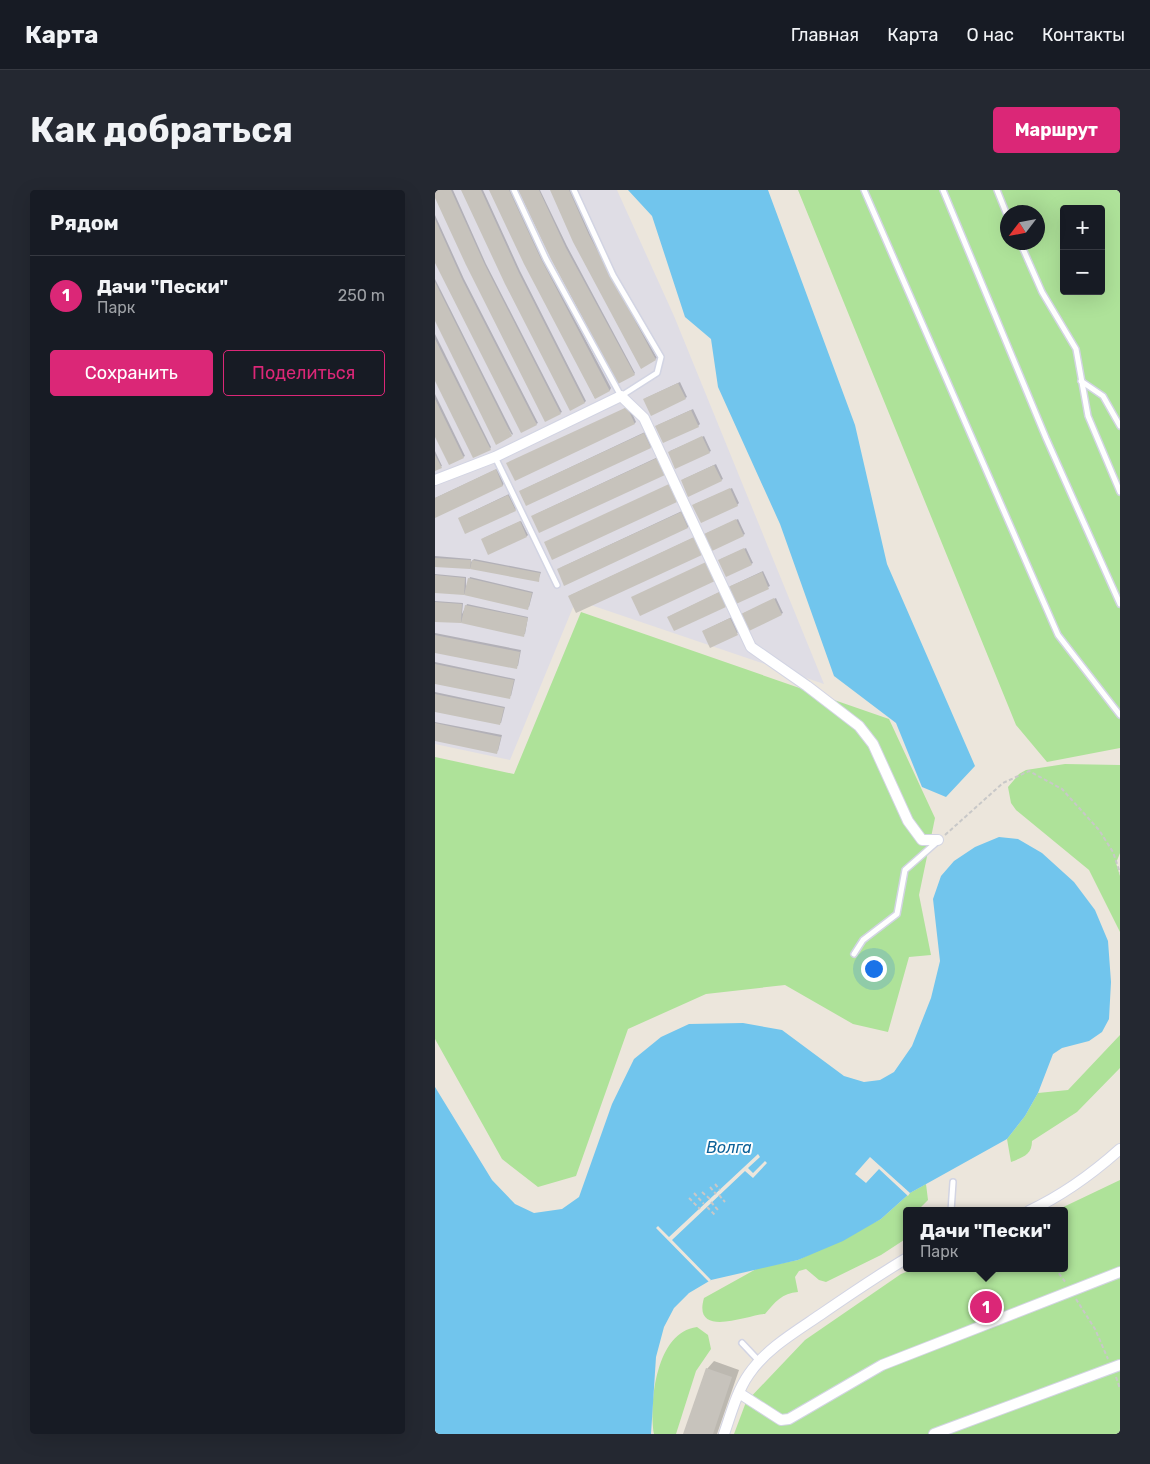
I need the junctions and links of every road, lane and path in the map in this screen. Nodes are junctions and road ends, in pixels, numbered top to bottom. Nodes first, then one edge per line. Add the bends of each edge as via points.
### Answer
1 (514, 190) edge
2 (574, 190) edge
3 (864, 190) edge
4 (943, 190) edge
5 (997, 190) edge
6 (1003, 205) edge
7 (1024, 250) edge
8 (1081, 382) junction
9 (621, 396) junction
10 (1120, 426) edge
11 (495, 457) junction
12 (435, 480) edge
13 (1120, 492) edge
14 (557, 585) dead end
15 (1120, 604) edge
16 (1120, 715) edge
17 (939, 840) junction
18 (1120, 873) edge
19 (854, 954) dead end
20 (1120, 1149) edge
21 (953, 1182) dead end
22 (715, 1184) dead end
23 (710, 1187) dead end
24 (720, 1190) dead end
25 (702, 1192) dead end
26 (694, 1193) dead end
27 (716, 1194) dead end
28 (719, 1195) dead end
29 (689, 1198) dead end
30 (725, 1202) dead end
31 (951, 1207) edge
32 (1037, 1207) edge
33 (699, 1209) dead end
34 (718, 1210) dead end
35 (716, 1216) dead end
36 (903, 1260) edge
37 (1058, 1272) edge
38 (1120, 1272) edge
39 (1071, 1291) junction
40 (742, 1343) dead end
41 (759, 1361) junction
42 (1116, 1367) edge
43 (1120, 1389) edge
44 (739, 1393) junction
45 (724, 1434) edge
46 (934, 1434) edge

1 - 9 lane via 546,259
2 - 9 lane via 613,275 661,357 657,373
3 - 16 lane via 1058,635
4 - 15 lane via 1046,438
5 - 6 lane
7 - 8 lane via 1042,292 1076,349
8 - 10 lane via 1103,396
8 - 13 lane via 1088,416
9 - 11 street
9 - 17 street via 644,418 751,647 859,726 873,744 908,821 922,840
11 - 12 street
11 - 14 lane
17 - 18 path via 1003,784 1029,771 1062,789 1099,830 1113,852
17 - 19 lane via 905,870 897,914 863,940
20 - 32 street via 1069,1190
21 - 31 lane
22 - 24 path
23 - 27 path
25 - 34 path
26 - 35 path
28 - 30 path
29 - 33 path
36 - 41 street via 791,1335
37 - 39 path
38 - 39 street
39 - 42 path
39 - 44 street via 882,1365 789,1419 781,1420
40 - 41 lane
41 - 44 street
42 - 43 path
42 - 46 street
44 - 45 street

